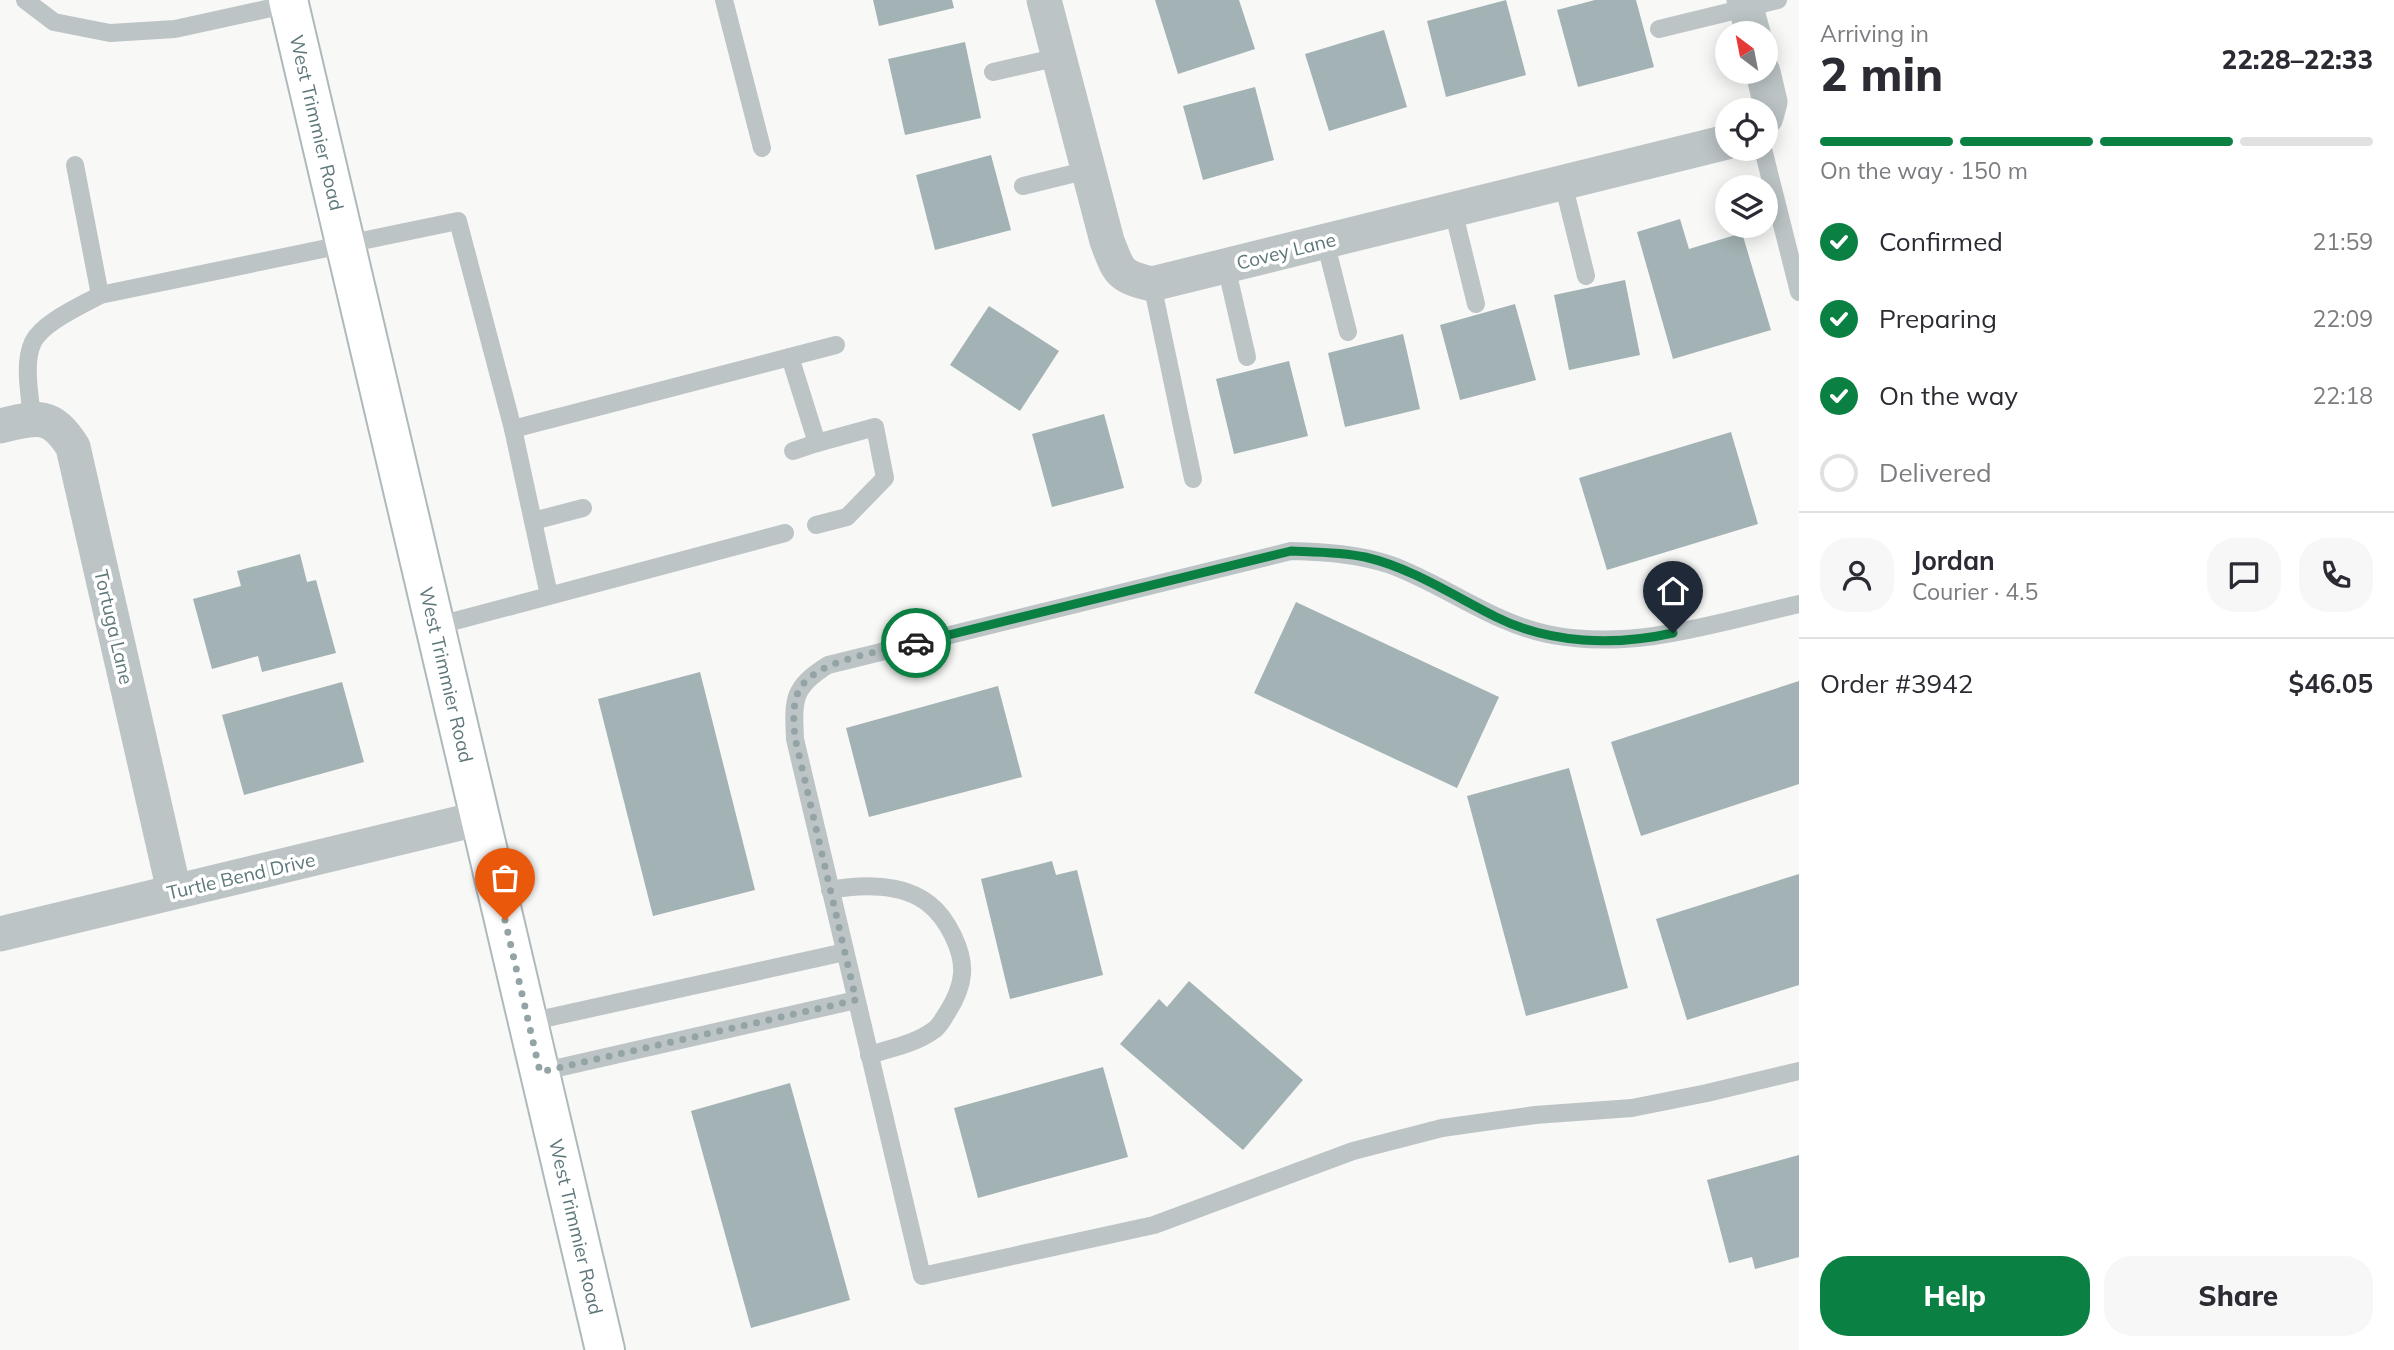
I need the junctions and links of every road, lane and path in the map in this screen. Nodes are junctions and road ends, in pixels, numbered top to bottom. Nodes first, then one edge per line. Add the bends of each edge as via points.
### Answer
1 (25, 0) edge
2 (724, 0) edge
3 (1044, 0) edge
4 (295, 1) edge
5 (1756, 10) edge
6 (1659, 29) dead end
7 (1059, 57) junction
8 (993, 72) dead end
9 (1715, 145) edge
10 (762, 148) dead end
11 (1766, 161) edge
12 (75, 164) dead end
13 (1088, 170) junction
14 (1563, 183) junction
15 (1023, 186) dead end
16 (1453, 210) junction
17 (1325, 241) junction
18 (346, 246) junction
19 (1226, 266) junction
20 (1586, 276) dead end
21 (1152, 284) junction
22 (1799, 292) edge
23 (100, 295) junction
24 (1476, 304) dead end
25 (1348, 332) dead end
26 (836, 345) dead end
27 (790, 357) junction
28 (1247, 357) dead end
29 (16, 422) edge
30 (513, 429) junction
31 (817, 443) junction
32 (793, 451) dead end
33 (1193, 479) dead end
34 (583, 509) dead end
35 (533, 521) junction
36 (816, 525) dead end
37 (785, 533) dead end
38 (548, 595) junction
39 (1799, 604) edge
40 (436, 626) junction
41 (481, 818) junction
42 (831, 890) junction
43 (174, 891) junction
44 (0, 934) edge
45 (845, 952) junction
46 (856, 1000) junction
47 (529, 1022) junction
48 (869, 1055) junction
49 (1799, 1071) edge
50 (540, 1072) junction
51 (605, 1350) edge

1 - 4 lane via 54,22 110,33 175,29
2 - 10 lane
3 - 7 street
4 - 18 main road, West Trimmier Road
5 - 6 lane
7 - 8 lane
7 - 13 street
9 - 14 street, Covey Lane
11 - 22 lane
12 - 23 lane
13 - 15 lane
13 - 21 street via 1119,271
14 - 16 street, Covey Lane
14 - 20 lane
16 - 17 street, Covey Lane
16 - 24 lane
17 - 19 street, Covey Lane
17 - 25 lane
18 - 23 lane
18 - 30 lane via 458,221
18 - 40 main road, West Trimmier Road
19 - 21 street, Covey Lane
19 - 28 lane
21 - 33 lane
23 - 29 lane via 52,322 33,341
26 - 27 lane
27 - 30 lane
27 - 31 lane
29 - 43 street, Tortuga Lane via 43,418 73,447
30 - 35 lane
31 - 32 lane
31 - 36 lane via 875,427 885,478 848,517
34 - 35 lane
35 - 38 lane
37 - 38 lane
38 - 40 lane
39 - 42 lane via 1648,638 1577,639 1499,619 1394,566 1366,557 1291,551 828,665 807,678 793,711 795,738
40 - 41 main road, West Trimmier Road
41 - 43 street, Turtle Bend Drive
41 - 47 main road, West Trimmier Road
42 - 45 lane
42 - 48 lane via 902,890 928,903 945,922 958,948 962,973 955,1001 936,1030
43 - 44 street, Turtle Bend Drive
45 - 46 lane
45 - 47 lane
46 - 48 lane
46 - 50 lane
47 - 50 main road, West Trimmier Road
48 - 49 lane via 922,1276 1154,1225 1353,1152 1442,1128 1632,1108
50 - 51 main road, West Trimmier Road

